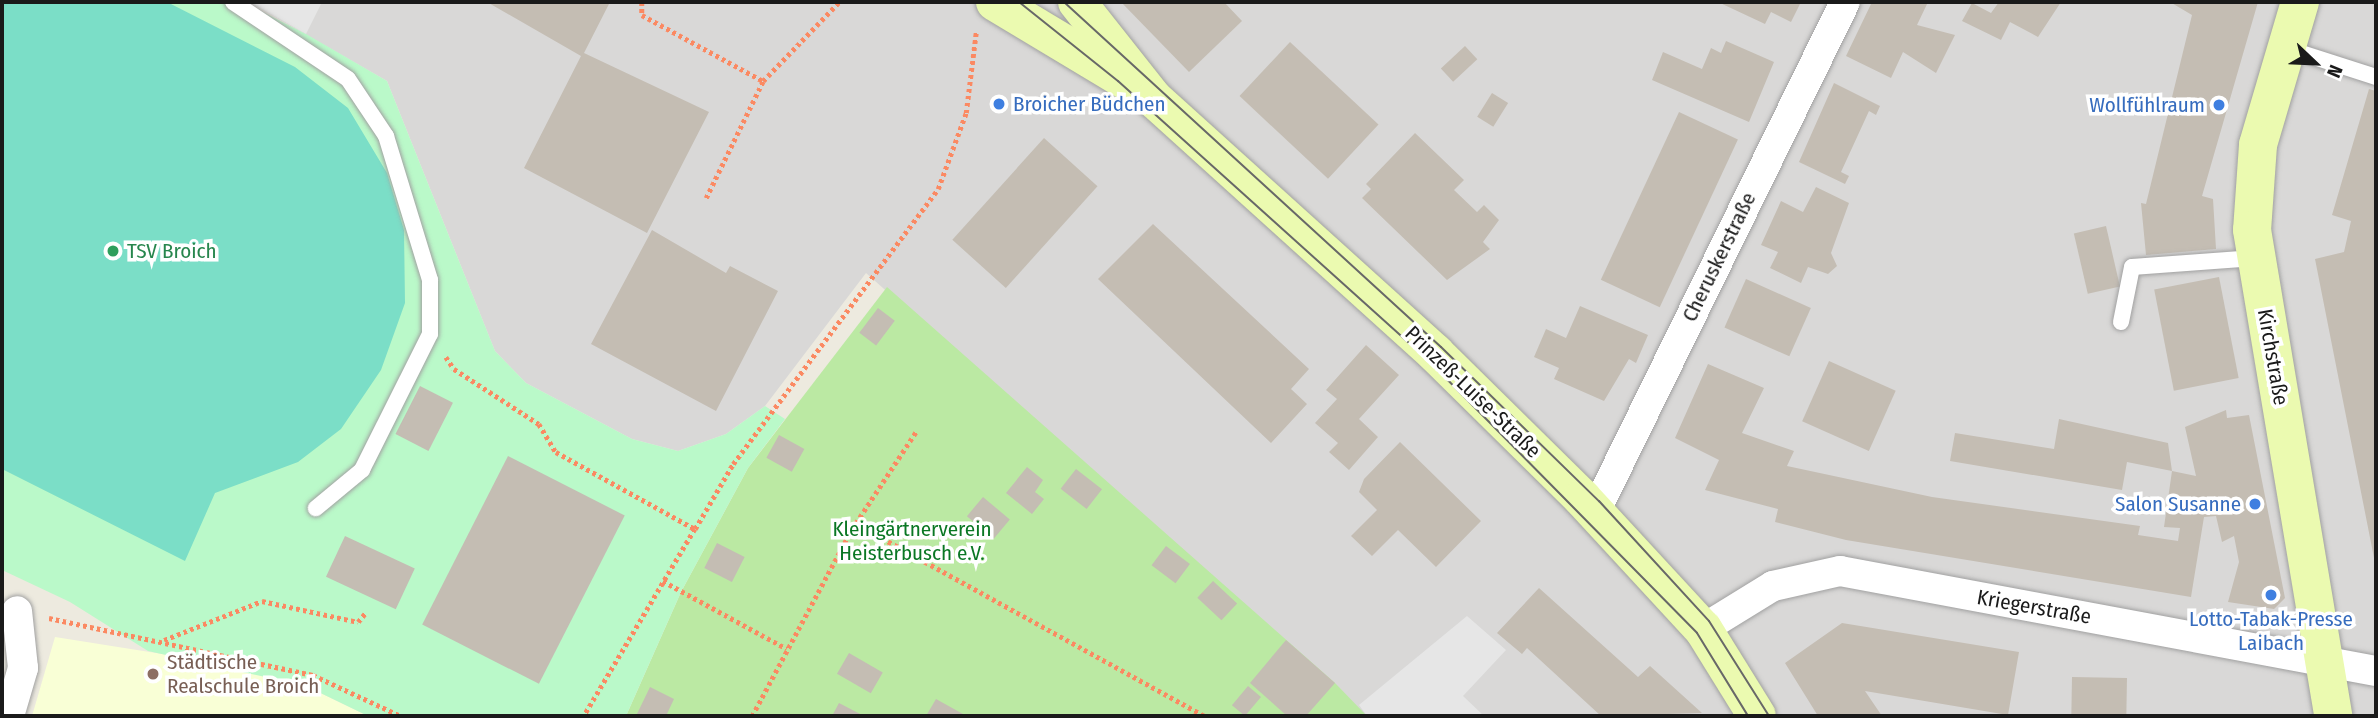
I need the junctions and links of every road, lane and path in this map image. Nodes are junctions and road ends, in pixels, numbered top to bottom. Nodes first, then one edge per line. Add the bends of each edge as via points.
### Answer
1 (233, 2) edge
2 (642, 2) edge
3 (839, 2) edge
4 (995, 2) edge
5 (1077, 2) edge
6 (1845, 2) edge
7 (2300, 2) edge
8 (2286, 48) junction
9 (2376, 77) edge
10 (762, 81) junction
11 (1154, 99) junction
12 (706, 198) dead end
13 (2255, 258) junction
14 (2122, 322) dead end
15 (430, 334) junction
16 (917, 430) dead end
17 (316, 508) dead end
18 (1595, 512) junction
19 (695, 529) junction
20 (852, 529) junction
21 (663, 582) junction
22 (17, 611) joint
23 (366, 612) dead end
24 (1703, 629) junction
25 (162, 640) junction
26 (787, 649) junction
27 (2326, 658) junction
28 (2376, 671) edge
29 (9, 716) edge
30 (401, 716) edge
31 (584, 716) edge
32 (752, 716) edge
33 (1205, 716) edge
34 (1757, 716) edge
35 (2333, 716) edge

1 - 15 lane via 348,79 386,136 416,219 430,280
2 - 10 path via 642,15
3 - 10 path
4 - 11 main road, Prinzeß-Luise-Straße
4 - 19 path via 976,30 966,113 938,189 733,464
5 - 11 main road, Prinzeß-Luise-Straße
6 - 18 street, Cheruskerstraße
7 - 8 main road, Kirchstraße
8 - 9 lane
8 - 13 main road, Kirchstraße via 2258,145
10 - 12 path
11 - 18 main road, Prinzeß-Luise-Straße via 1435,353
13 - 14 lane via 2132,267
13 - 27 main road, Kirchstraße
15 - 17 lane via 362,470
15 - 19 path via 454,369 539,424 556,452
16 - 20 path
18 - 24 main road, Prinzeß-Luise-Straße
19 - 21 path
20 - 26 path
20 - 33 path via 881,538
21 - 26 path
21 - 31 path
22 - 25 path
22 - 29 street via 23,668
23 - 25 path via 358,622 262,601
24 - 27 street, Kriegerstraße via 1773,586 1840,571
24 - 34 main road, Prinzeß-Luise-Straße
25 - 30 path via 313,675
26 - 32 path
27 - 28 street, Kriegerstraße
27 - 35 main road, Kirchstraße

